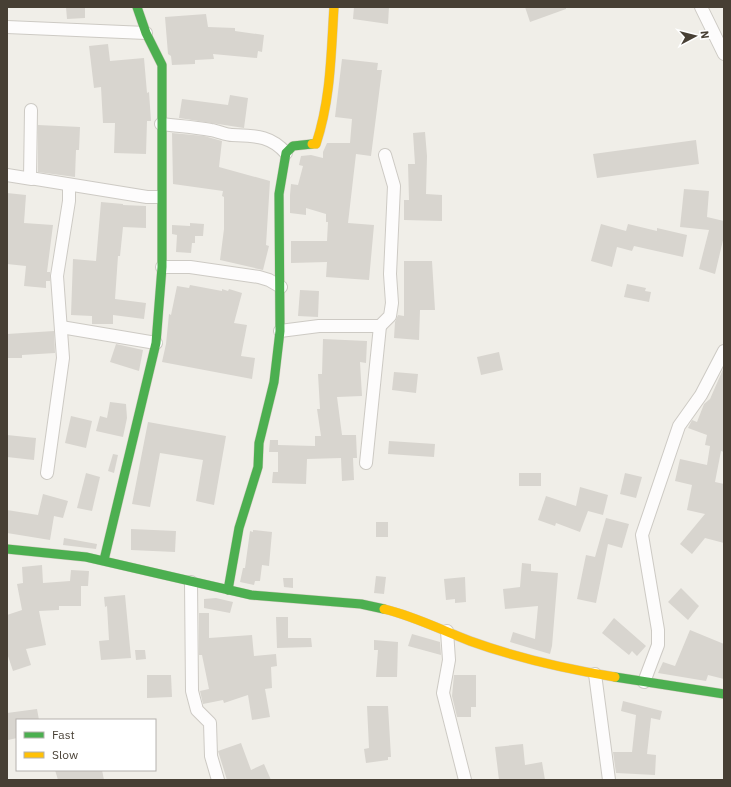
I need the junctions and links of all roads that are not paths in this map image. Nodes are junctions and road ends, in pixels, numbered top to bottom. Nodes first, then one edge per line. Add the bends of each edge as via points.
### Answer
1 (137, 7) edge
2 (334, 7) edge
3 (701, 7) edge
4 (7, 27) edge
5 (146, 33) junction
6 (724, 54) edge
7 (31, 110) dead end
8 (162, 124) junction
9 (286, 154) junction
10 (385, 155) dead end
11 (7, 175) edge
12 (32, 179) junction
13 (69, 185) junction
14 (160, 197) junction
15 (162, 267) junction
16 (281, 287) junction
17 (380, 326) junction
18 (61, 327) junction
19 (280, 331) junction
20 (156, 343) junction
21 (724, 351) edge
22 (366, 463) dead end
23 (47, 473) dead end
24 (7, 549) edge
25 (104, 560) junction
26 (191, 582) junction
27 (228, 590) junction
28 (447, 631) junction
29 (595, 674) junction
30 (644, 682) junction
31 (724, 694) edge
32 (218, 780) edge
33 (465, 780) edge
34 (609, 780) edge

1 - 5 street
2 - 9 street via 322,128 316,144 292,146
3 - 6 street
4 - 5 street
5 - 8 street via 162,64
7 - 12 street via 29,174
8 - 9 street via 195,127 231,135 259,136 277,144
8 - 14 street
9 - 16 street via 279,194
10 - 17 street via 394,186 390,274 392,303 390,316
11 - 12 street
12 - 13 street
13 - 14 street
13 - 18 street via 69,201 57,276
14 - 15 street
15 - 16 street via 190,267 259,278
15 - 20 street
16 - 19 street
17 - 19 street via 318,326
17 - 22 street
18 - 20 street
18 - 23 street via 63,358
19 - 27 street via 274,382 259,443 258,467 239,528
20 - 25 street
21 - 30 street via 701,395 679,426 642,535 658,630 658,645
24 - 25 street
25 - 26 street
26 - 27 street
26 - 32 street via 192,691 197,710 210,723 211,756
27 - 28 street via 251,595 361,604 405,614
28 - 29 street via 530,660
28 - 33 street via 449,660 443,693
29 - 30 street
29 - 34 street
30 - 31 street

